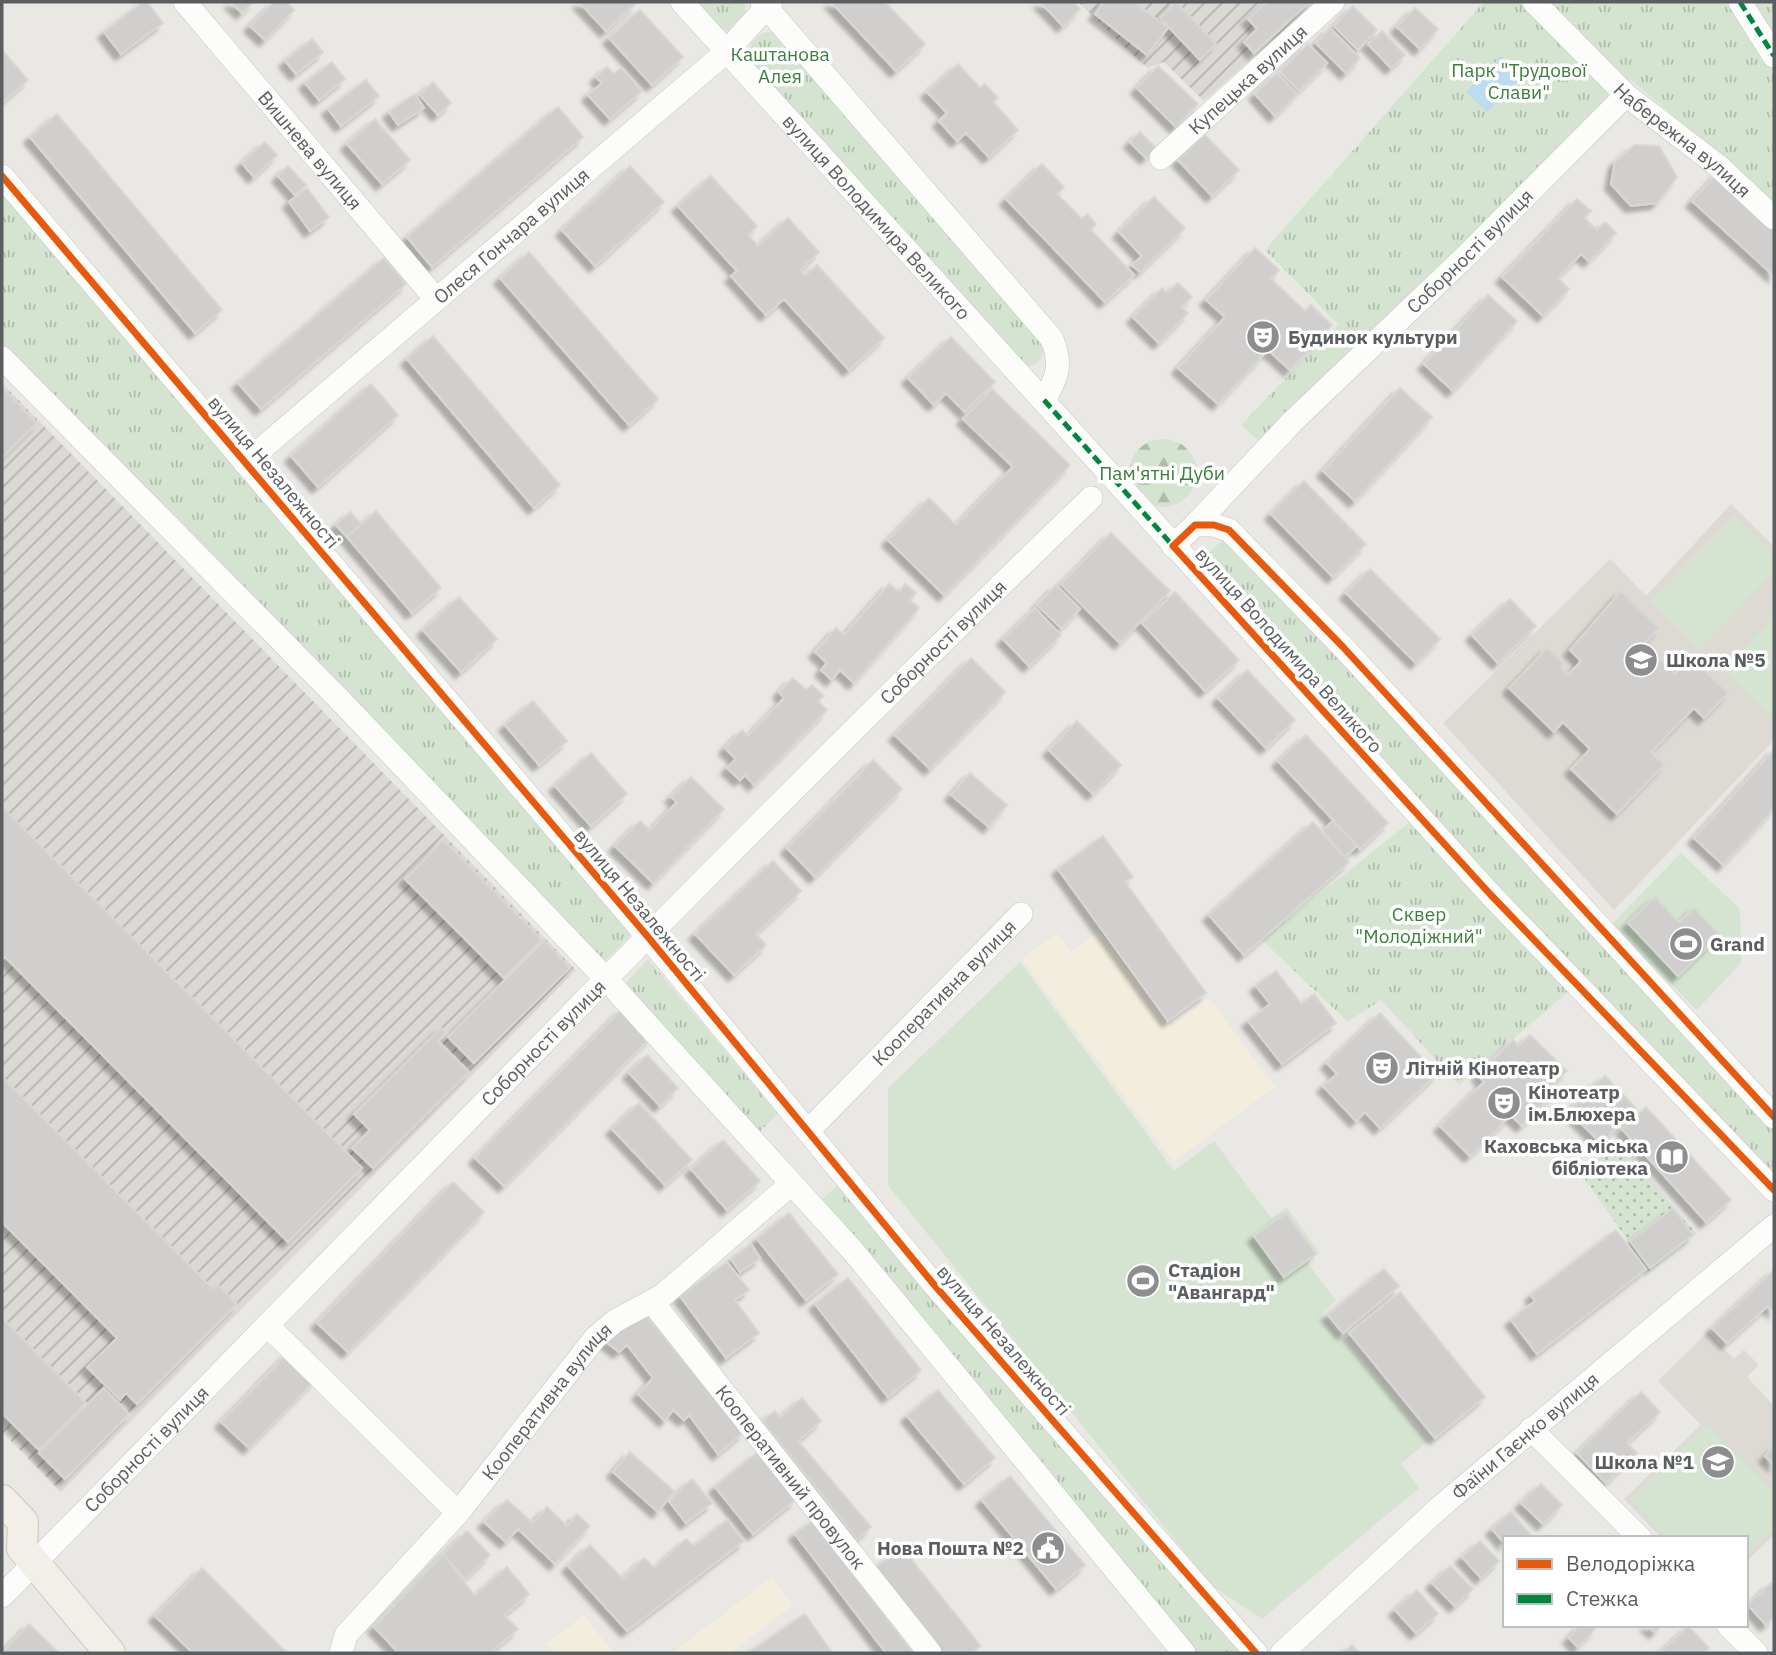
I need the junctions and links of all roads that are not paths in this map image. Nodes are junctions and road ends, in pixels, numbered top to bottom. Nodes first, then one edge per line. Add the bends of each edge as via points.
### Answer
1 (185, 2) edge
2 (682, 2) edge
3 (1333, 2) edge
4 (1534, 2) edge
5 (1740, 2) edge
6 (767, 4) edge
7 (726, 52) junction
8 (1774, 56) edge
9 (1626, 95) junction
10 (1161, 158) dead end
11 (2, 176) edge
12 (1774, 218) edge
13 (435, 299) junction
14 (2, 358) edge
15 (1044, 400) junction
16 (246, 463) junction
17 (1091, 498) dead end
18 (1195, 525) junction
19 (1173, 546) junction
20 (1021, 914) dead end
21 (648, 937) junction
22 (606, 979) junction
23 (1774, 1117) edge
24 (808, 1131) junction
25 (790, 1185) junction
26 (1774, 1191) edge
27 (1774, 1226) edge
28 (653, 1303) junction
29 (268, 1326) junction
30 (1531, 1429) junction
31 (2, 1500) edge
32 (458, 1513) junction
33 (1638, 1536) edge
34 (19, 1553) edge
35 (2, 1596) edge
36 (1730, 1627) edge
37 (110, 1653) edge
38 (341, 1653) edge
39 (930, 1653) edge
40 (1184, 1653) edge
41 (1256, 1653) edge
42 (1282, 1653) edge
43 (1756, 1653) edge

1 - 13 street, Вишнева вулиця
2 - 7 street, вулиця Володимира Великого
3 - 10 street, Купецька вулиця
4 - 9 street, Набережна вулиця
5 - 8 street
6 - 7 street, Олеся Гончара вулиця
6 - 15 street via 1052,339 1060,359 1057,378
7 - 13 street, Олеся Гончара вулиця
7 - 15 street, вулиця Володимира Великого
9 - 12 street, Набережна вулиця via 1717,165
9 - 18 street, Соборності вулиця via 1292,422
11 - 16 street, вулиця Незалежності
13 - 16 street, Олеся Гончара вулиця
14 - 22 street via 339,698
15 - 19 street, вулиця Володимира Великого
16 - 21 street, вулиця Незалежності
17 - 21 street, Соборності вулиця
18 - 19 street, вулиця Володимира Великого
18 - 23 street, вулиця Володимира Великого via 1229,530 1352,657
19 - 26 street, вулиця Володимира Великого via 1490,894
20 - 24 street, Кооперативна вулиця
21 - 22 street, Соборності вулиця
21 - 24 street, вулиця Незалежності
22 - 25 street
22 - 29 street, Соборності вулиця
24 - 41 street, вулиця Незалежності via 936,1287
25 - 28 street, Кооперативна вулиця
25 - 40 street via 853,1251
27 - 30 street, Фаїни Гаєнко вулиця
28 - 32 street, Кооперативна вулиця via 615,1321 594,1338
28 - 39 street, Кооперативний провулок
29 - 32 street
29 - 34 street, Соборності вулиця
30 - 33 street
30 - 42 street, Фаїни Гаєнко вулиця
31 - 34 main road via 23,1522
32 - 38 street, Кооперативна вулиця via 346,1635
34 - 35 street, Соборності вулиця
34 - 37 main road
36 - 43 street

